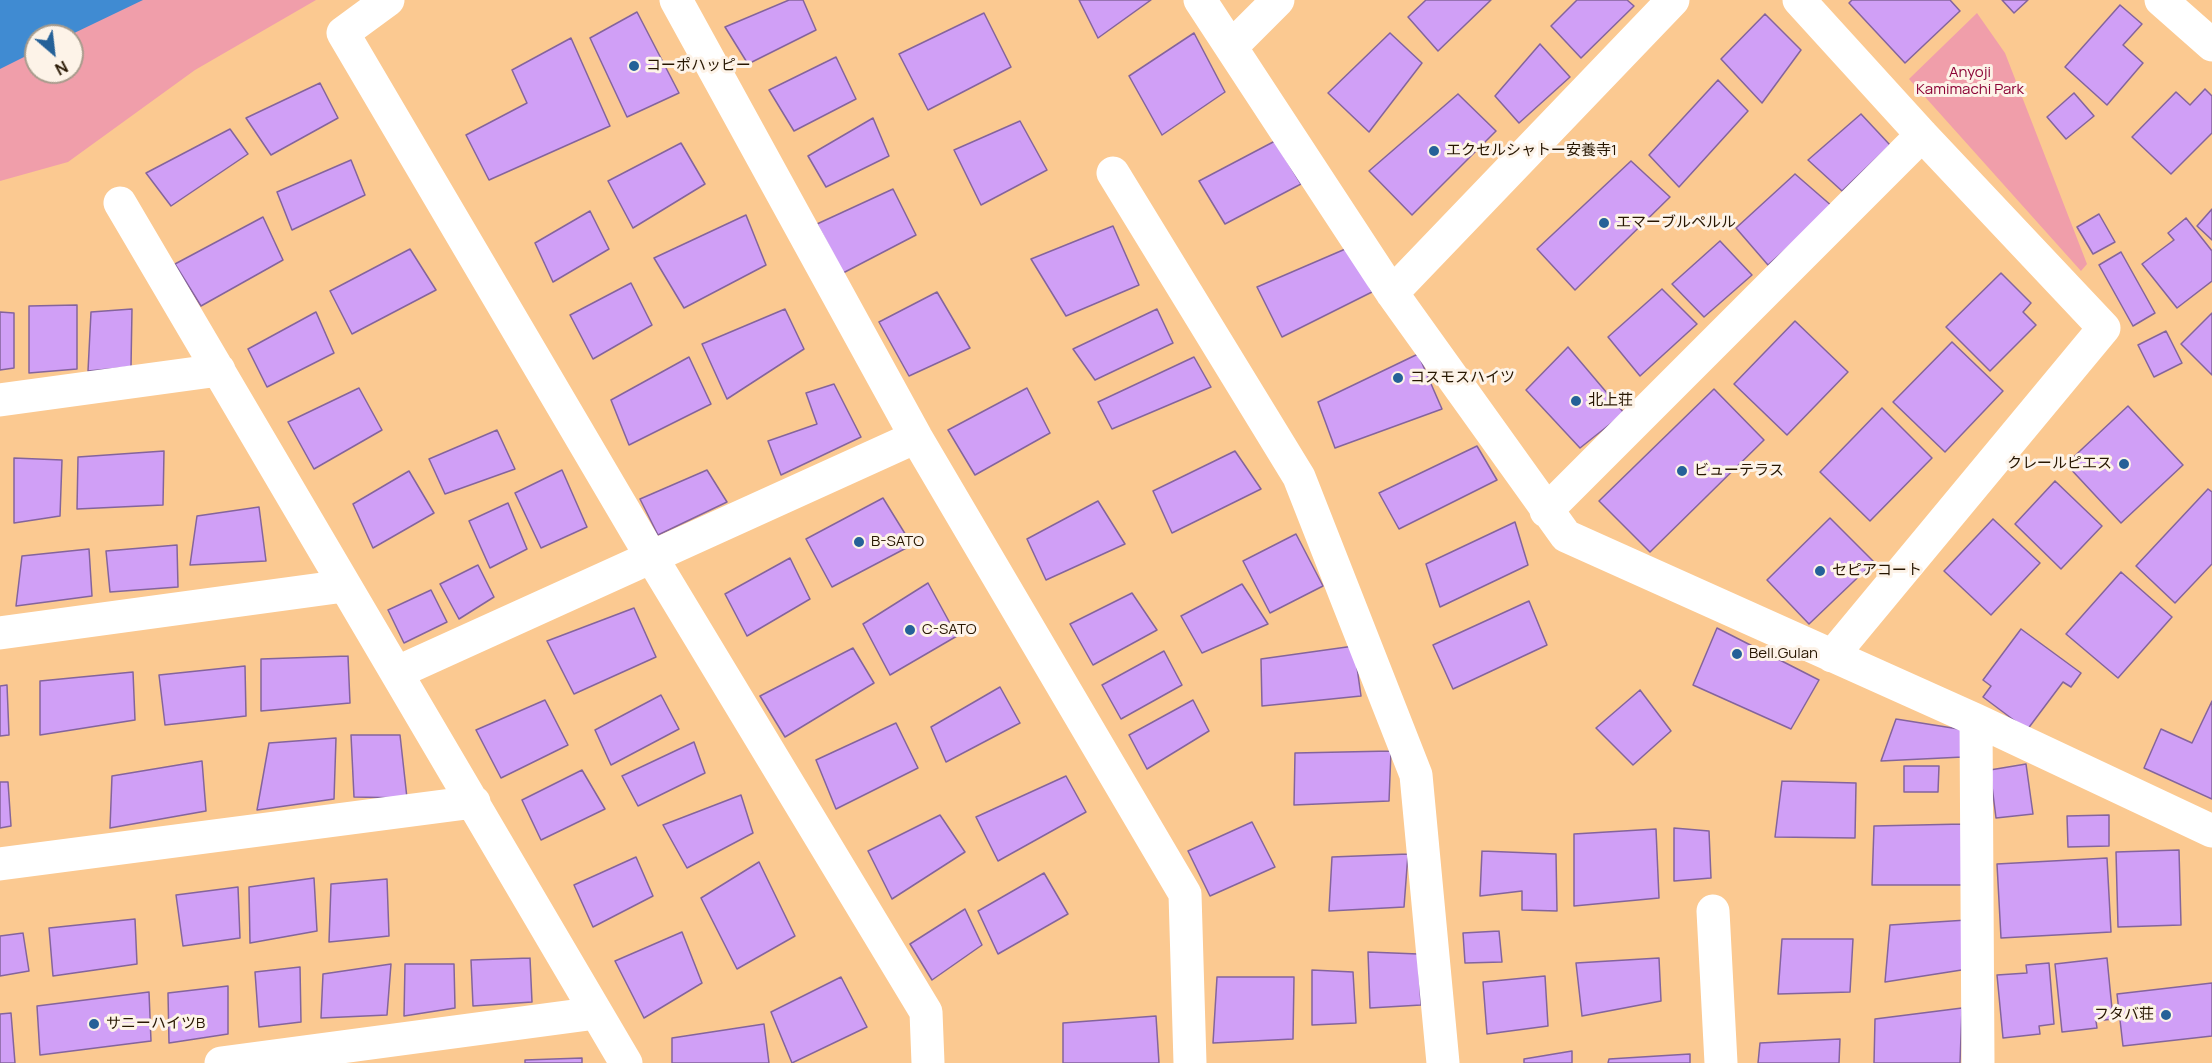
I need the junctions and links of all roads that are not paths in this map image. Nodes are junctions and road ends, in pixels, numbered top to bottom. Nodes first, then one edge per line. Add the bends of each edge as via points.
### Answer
1 (388, 0) edge
2 (676, 0) edge
3 (1200, 0) edge
4 (1278, 0) edge
5 (1673, 0) edge
6 (1799, 0) edge
7 (2161, 0) edge
8 (2212, 45) edge
9 (1231, 47) junction
10 (1922, 135) junction
11 (1113, 173) dead end
12 (120, 203) dead end
13 (1392, 293) junction
14 (219, 370) junction
15 (0, 400) edge
16 (916, 437) junction
17 (1546, 511) junction
18 (652, 558) junction
19 (344, 586) junction
20 (0, 633) edge
21 (1832, 656) junction
22 (398, 672) junction
23 (1976, 720) junction
24 (474, 802) junction
25 (2212, 831) edge
26 (0, 864) edge
27 (1713, 912) dead end
28 (597, 1013) junction
29 (221, 1063) edge
30 (626, 1063) edge
31 (928, 1063) edge
32 (1190, 1063) edge
33 (1443, 1063) edge
34 (1722, 1063) edge
35 (1978, 1063) edge

1 - 18 street via 343,33
2 - 16 street
3 - 9 street
4 - 9 street
5 - 13 street
6 - 10 street
7 - 8 street
9 - 13 street
10 - 17 street
10 - 21 street via 2104,328
11 - 33 street via 1299,477 1416,775
12 - 14 street
13 - 17 street
14 - 15 street
14 - 19 street
16 - 18 street
16 - 32 street via 1185,894
17 - 21 street via 1566,536
18 - 22 street
18 - 31 street via 926,1012
19 - 20 street
19 - 22 street
21 - 23 street
22 - 24 street
23 - 25 street
23 - 35 street
24 - 26 street
24 - 28 street
27 - 34 street
28 - 29 street
28 - 30 street

